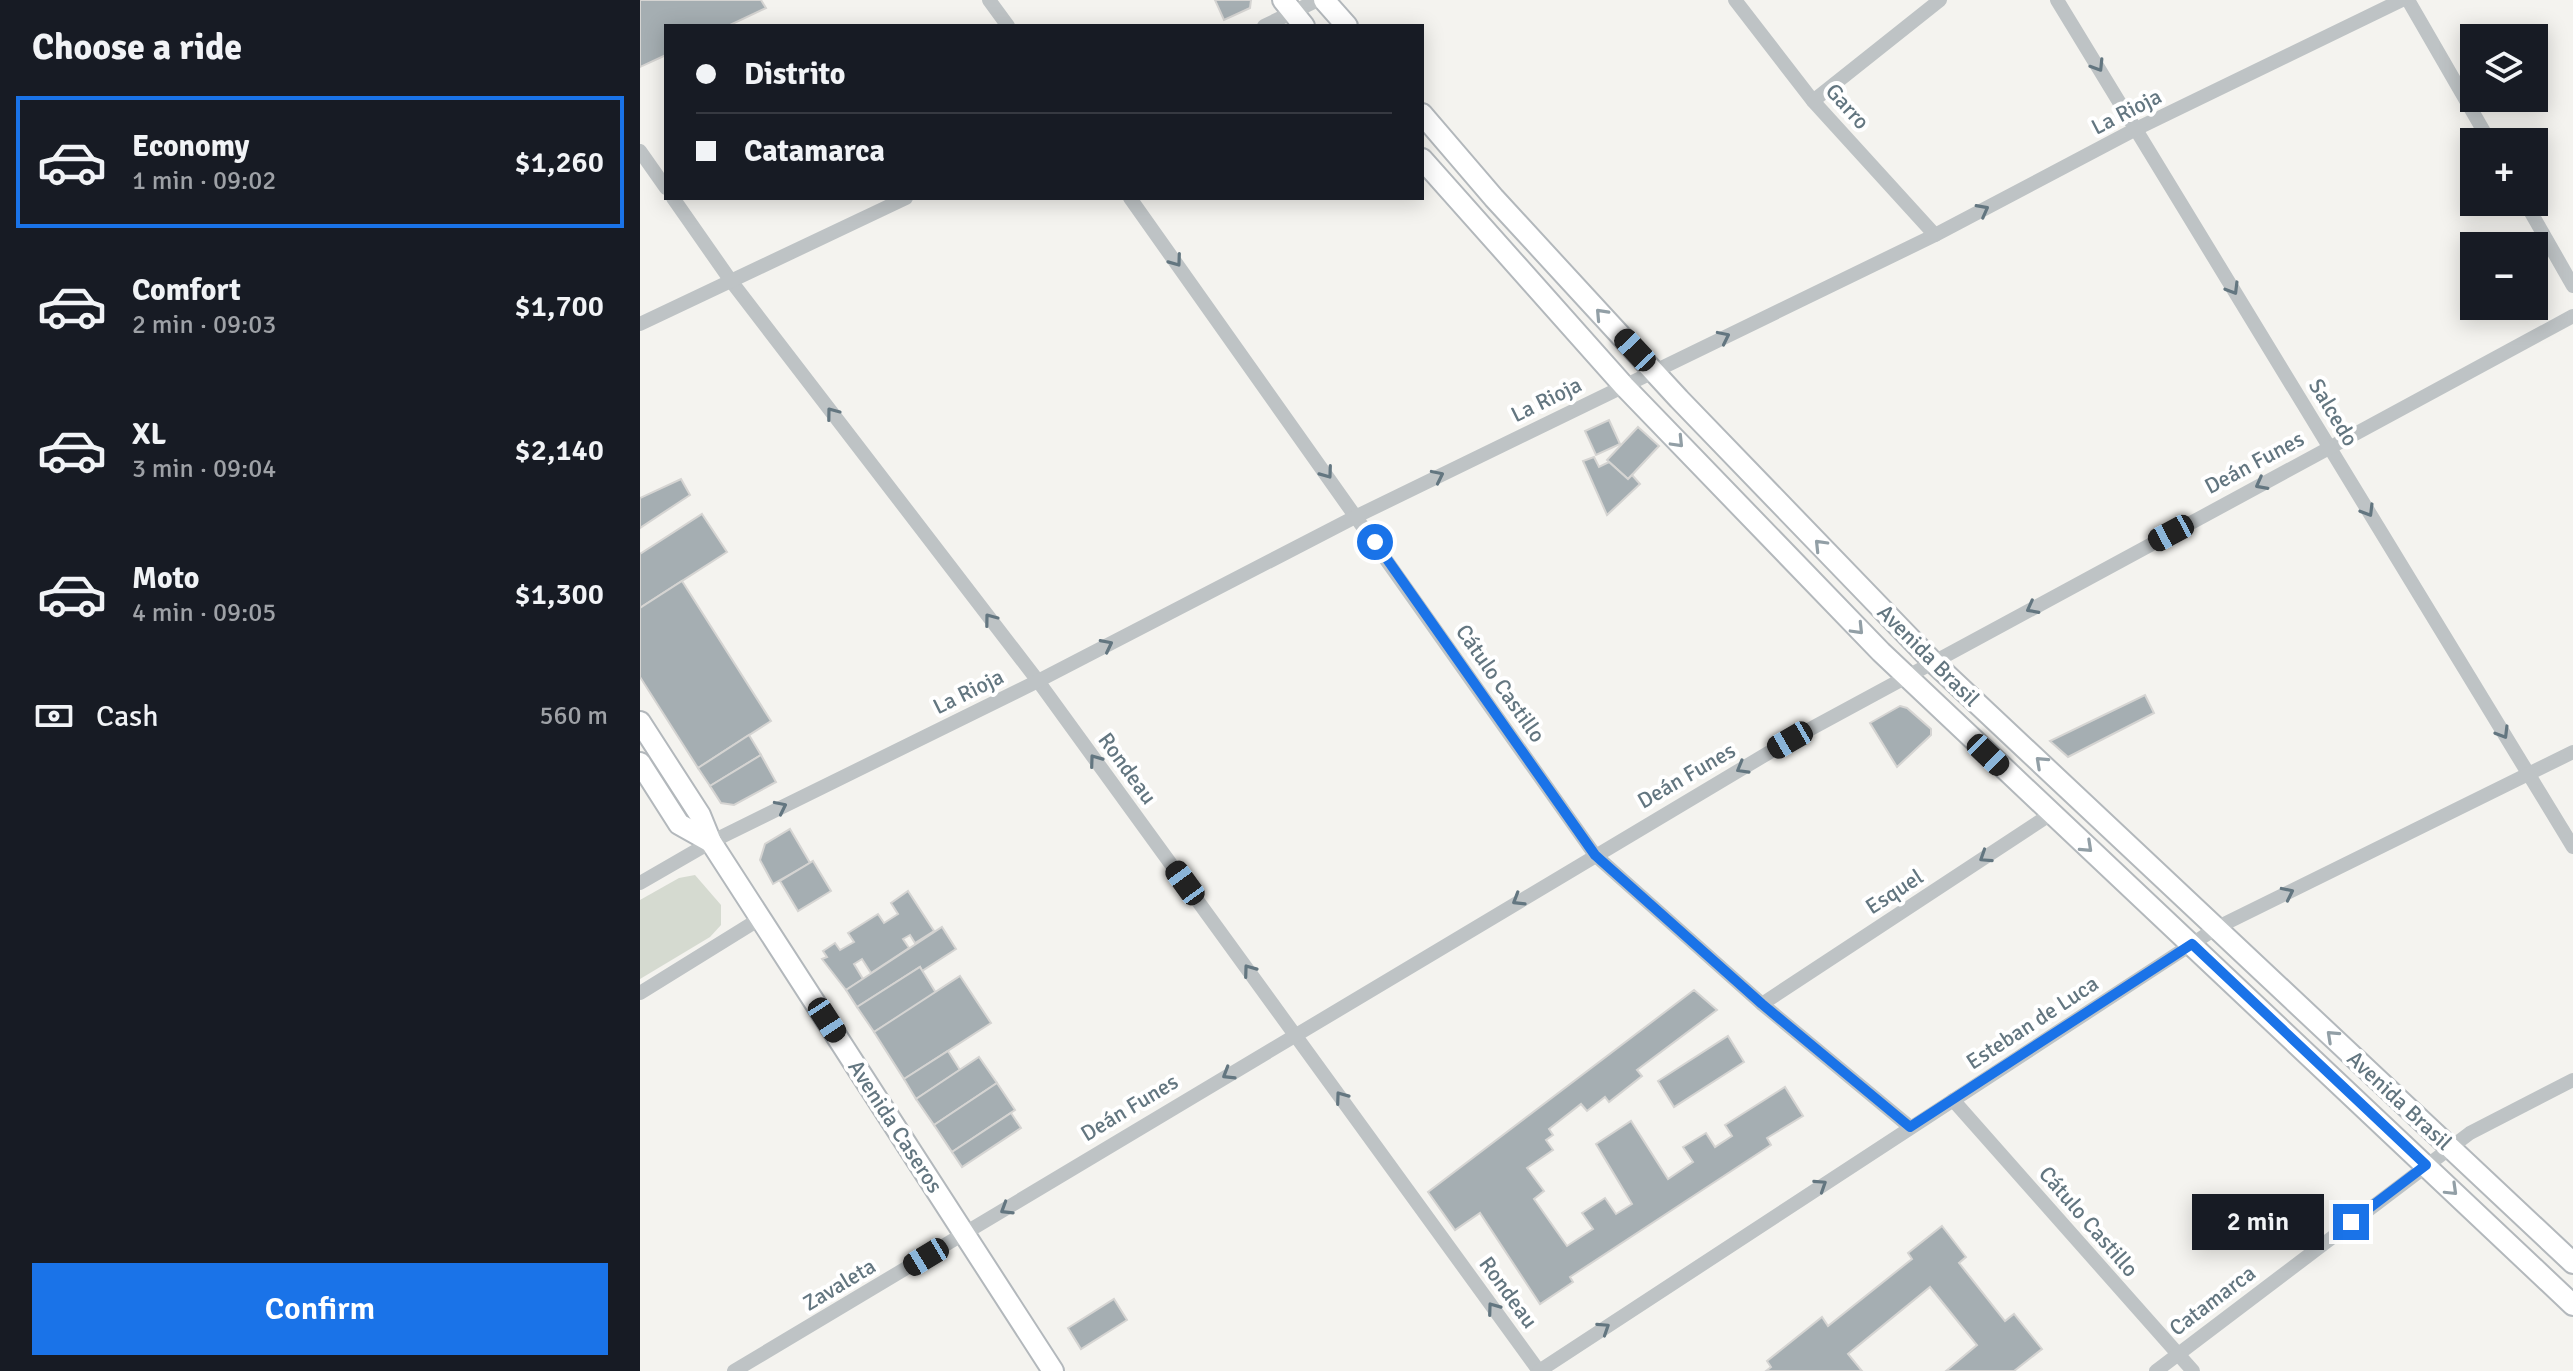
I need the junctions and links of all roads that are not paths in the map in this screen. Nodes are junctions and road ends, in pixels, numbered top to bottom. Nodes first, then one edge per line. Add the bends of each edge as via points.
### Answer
1 (989, 0) edge
2 (1321, 0) edge
3 (1735, 0) edge
4 (1940, 0) edge
5 (2057, 0) edge
6 (2405, 0) edge
7 (1293, 13) edge
8 (1007, 24) edge
9 (1268, 24) edge
10 (1345, 24) edge
11 (1813, 101) junction
12 (1424, 116) edge
13 (2482, 128) edge
14 (2136, 129) junction
15 (640, 151) edge
16 (1424, 161) edge
17 (664, 185) edge
18 (674, 200) edge
19 (902, 200) edge
20 (1131, 200) edge
21 (2533, 216) edge
22 (1935, 235) junction
23 (731, 281) junction
24 (2573, 286) edge
25 (2573, 316) edge
26 (640, 324) edge
27 (1654, 371) junction
28 (1624, 386) junction
29 (2329, 447) junction
30 (1357, 516) junction
31 (1933, 662) junction
32 (1906, 676) junction
33 (1038, 681) junction
34 (640, 722) edge
35 (2573, 752) edge
36 (640, 763) edge
37 (2529, 774) junction
38 (2051, 814) junction
39 (711, 842) junction
40 (2573, 847) edge
41 (1595, 855) junction
42 (640, 883) edge
43 (761, 918) junction
44 (2218, 927) junction
45 (2192, 944) junction
46 (640, 993) edge
47 (1762, 1004) junction
48 (1295, 1033) junction
49 (2573, 1080) edge
50 (1953, 1100) junction
51 (1910, 1127) junction
52 (2450, 1147) junction
53 (2426, 1165) junction
54 (965, 1234) junction
55 (2573, 1263) edge
56 (2573, 1305) edge
57 (2177, 1355) junction
58 (734, 1371) edge
59 (1053, 1371) edge
60 (1539, 1371) edge
61 (2156, 1371) edge
62 (2193, 1371) edge

1 - 8 street
2 - 7 street
2 - 10 main road
3 - 11 street, Garro
4 - 11 street
5 -> 14 street, Salcedo
6 - 13 street
6 - 14 street, La Rioja
7 - 9 street
11 - 22 street, Garro
27 -> 12 main road, Avenida Brasil
22 -> 14 street, La Rioja
14 -> 29 street, Salcedo
15 - 17 street
16 - 28 main road, Avenida Brasil
18 - 23 street, Rondeau
19 - 23 street
20 -> 30 street, Cátulo Castillo
21 - 24 street
27 -> 22 street, La Rioja
23 - 26 street
33 -> 23 street, Rondeau
25 - 29 street, Deán Funes
27 - 28 street, La Rioja
31 -> 27 main road, Avenida Brasil
30 -> 28 street, La Rioja
28 -> 32 main road, Avenida Brasil
29 -> 31 street, Deán Funes
29 -> 37 street, Salcedo
33 -> 30 street, La Rioja
30 - 41 street, Cátulo Castillo
31 - 32 street, Deán Funes
44 -> 31 main road, Avenida Brasil
32 - 38 main road, Avenida Brasil
32 -> 41 street, Deán Funes
39 -> 33 street, La Rioja
48 -> 33 street, Rondeau
34 - 39 main road, Avenida Caseros via 700,815
35 - 37 street, Esteban de Luca
36 - 39 main road, Avenida Caseros via 679,824
37 - 40 street, Salcedo
44 -> 37 street, Esteban de Luca
38 -> 45 main road, Avenida Brasil
38 -> 47 street, Esquel
39 - 42 street, La Rioja
39 - 43 main road, Avenida Caseros
41 - 47 street, Cátulo Castillo
41 -> 48 street, Deán Funes
43 - 46 street
43 - 54 main road, Avenida Caseros
44 - 45 street, Esteban de Luca
52 -> 44 main road, Avenida Brasil
45 - 50 street, Esteban de Luca
45 - 53 main road, Avenida Brasil
47 - 51 street, Cátulo Castillo
48 -> 54 street, Deán Funes
60 -> 48 street, Rondeau
49 - 52 street, Catamarca
50 - 51 street, Esteban de Luca
50 - 57 street, Cátulo Castillo
60 -> 51 street, Esteban de Luca
52 - 53 street, Catamarca
52 - 55 main road, Avenida Brasil
53 -> 56 main road, Avenida Brasil
53 - 57 street, Catamarca
54 - 58 street, Zavaleta
54 - 59 main road, Avenida Caseros
57 - 61 street, Catamarca
57 - 62 street, Cátulo Castillo

